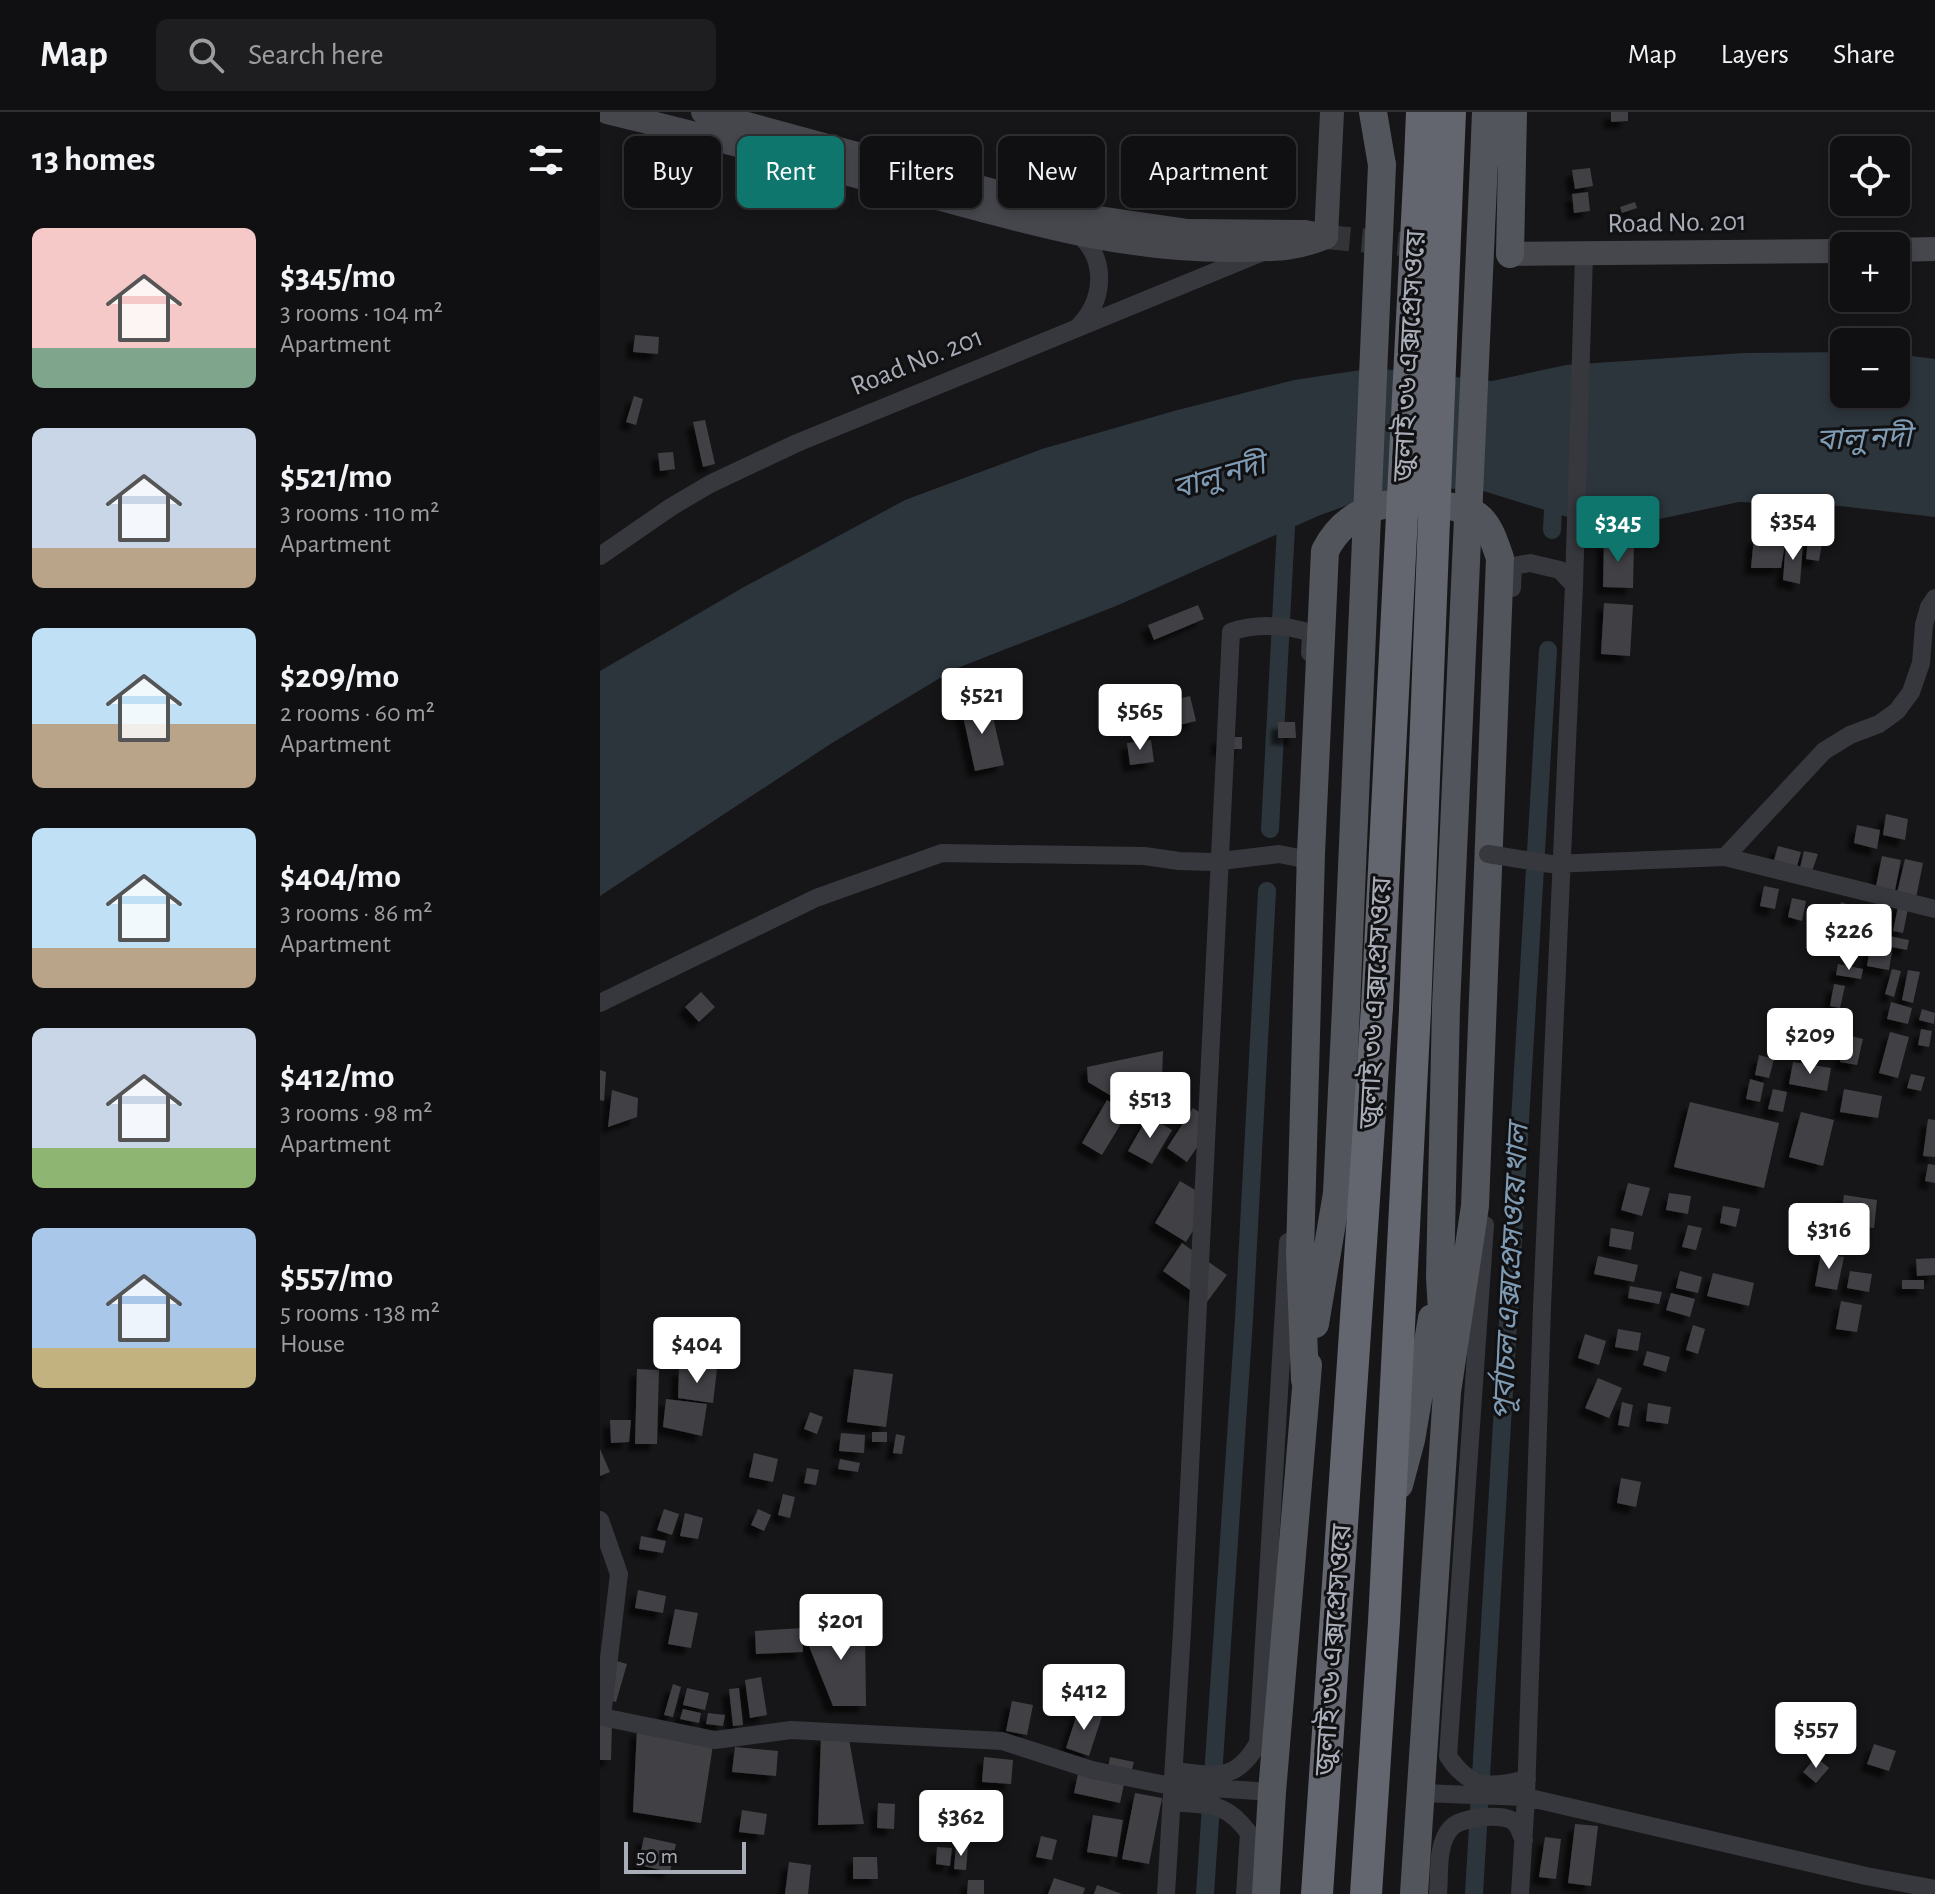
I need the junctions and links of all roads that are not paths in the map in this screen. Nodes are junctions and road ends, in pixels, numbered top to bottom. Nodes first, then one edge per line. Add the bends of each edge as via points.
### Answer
1 (607, 112) edge
2 (703, 112) edge
3 (1332, 112) edge
4 (1373, 112) edge
5 (1387, 112) edge
6 (1422, 112) edge
7 (1450, 112) edge
8 (1486, 112) edge
9 (1513, 112) edge
10 (1434, 161) junction
11 (1382, 165) junction
12 (1082, 225) junction
13 (1326, 237) junction
14 (1935, 249) edge
15 (1269, 250) junction
16 (1910, 250) edge
17 (1830, 251) edge
18 (1510, 254) joint
19 (1584, 255) junction
20 (1073, 332) junction
21 (600, 556) edge
22 (1574, 582) junction
23 (1935, 598) edge
24 (1494, 855) junction
25 (1725, 857) junction
26 (1220, 861) junction
27 (1307, 864) junction
28 (1556, 864) junction
29 (1935, 909) edge
30 (600, 1003) edge
31 (1362, 1007) junction
32 (1430, 1009) junction
33 (1337, 1193) junction
34 (1440, 1278) junction
35 (1305, 1380) junction
36 (1351, 1381) junction
37 (1447, 1392) junction
38 (600, 1520) edge
39 (1388, 1528) junction
40 (1174, 1786) junction
41 (1260, 1791) junction
42 (1522, 1791) junction
43 (1432, 1793) junction
44 (1524, 1840) junction
45 (1935, 1889) edge
46 (1166, 1894) edge
47 (1245, 1894) edge
48 (1266, 1894) edge
49 (1317, 1894) edge
50 (1366, 1894) edge
51 (1414, 1894) edge
52 (1438, 1894) edge
53 (1520, 1894) edge

1 - 12 street
2 - 12 street
3 - 13 street
4 - 11 main road
5 - 11 main road
6 - 10 highway, জুলাই ৩৬ এক্সপ্রেসওয়ে
7 - 10 highway, জুলাই ৩৬ এক্সপ্রেসওয়ে
8 - 32 main road, bridge
9 - 18 main road
10 - 31 highway, জুলাই ৩৬ এক্সপ্রেসওয়ে, bridge
10 - 32 highway, জুলাই ৩৬ এক্সপ্রেসওয়ে, bridge
11 - 31 main road, bridge
12 - 13 street
12 - 15 street, Road No. 201 via 1169,249
12 - 20 street via 1100,280 1094,307
13 - 15 street, Road No. 201
14 - 16 street
15 - 20 street, Road No. 201
17 - 19 street, Road No. 201
18 - 19 street, Road No. 201
19 - 22 street
20 - 21 street, Road No. 201 via 797,443 710,484
22 - 24 street via 1560,570 1530,563 1513,566
22 - 28 street
23 - 25 street via 1924,625 1921,663 1911,692 1897,711 1824,751
24 - 27 main road via 1500,558 1479,516 1463,509 1447,504 1379,506 1335,532 1325,551
24 - 28 street, bridge
24 - 37 main road via 1475,1206
24 - 42 street via 1485,1216 1448,1756 1471,1782
25 - 28 street
25 - 29 street
26 - 27 street via 1288,854
26 - 27 street via 1231,632 1248,626 1311,633
26 - 30 street via 942,853 816,898
26 - 40 street
27 - 35 main road via 1300,1254
27 - 40 street via 1258,1743 1237,1770
28 - 42 street
31 - 33 main road
31 - 36 highway, জুলাই ৩৬ এক্সপ্রেসওয়ে
32 - 34 main road
32 - 39 highway, জুলাই ৩৬ এক্সপ্রেসওয়ে
33 - 35 main road
33 - 36 main road
34 - 37 main road
34 - 39 main road via 1411,1440
35 - 41 main road
36 - 49 highway, জুলাই ৩৬ এক্সপ্রেসওয়ে
37 - 43 main road
38 - 40 street via 619,1574 602,1717 715,1740 791,1730 1002,1741 1092,1770
39 - 50 highway, জুলাই ৩৬ এক্সপ্রেসওয়ে
40 - 41 street
40 - 46 street
40 - 47 street via 1235,1814 1249,1833
41 - 48 main road
42 - 43 street
42 - 44 street
42 - 45 street
43 - 51 main road
44 - 52 street via 1508,1818 1471,1817 1452,1826 1441,1847
44 - 53 street

